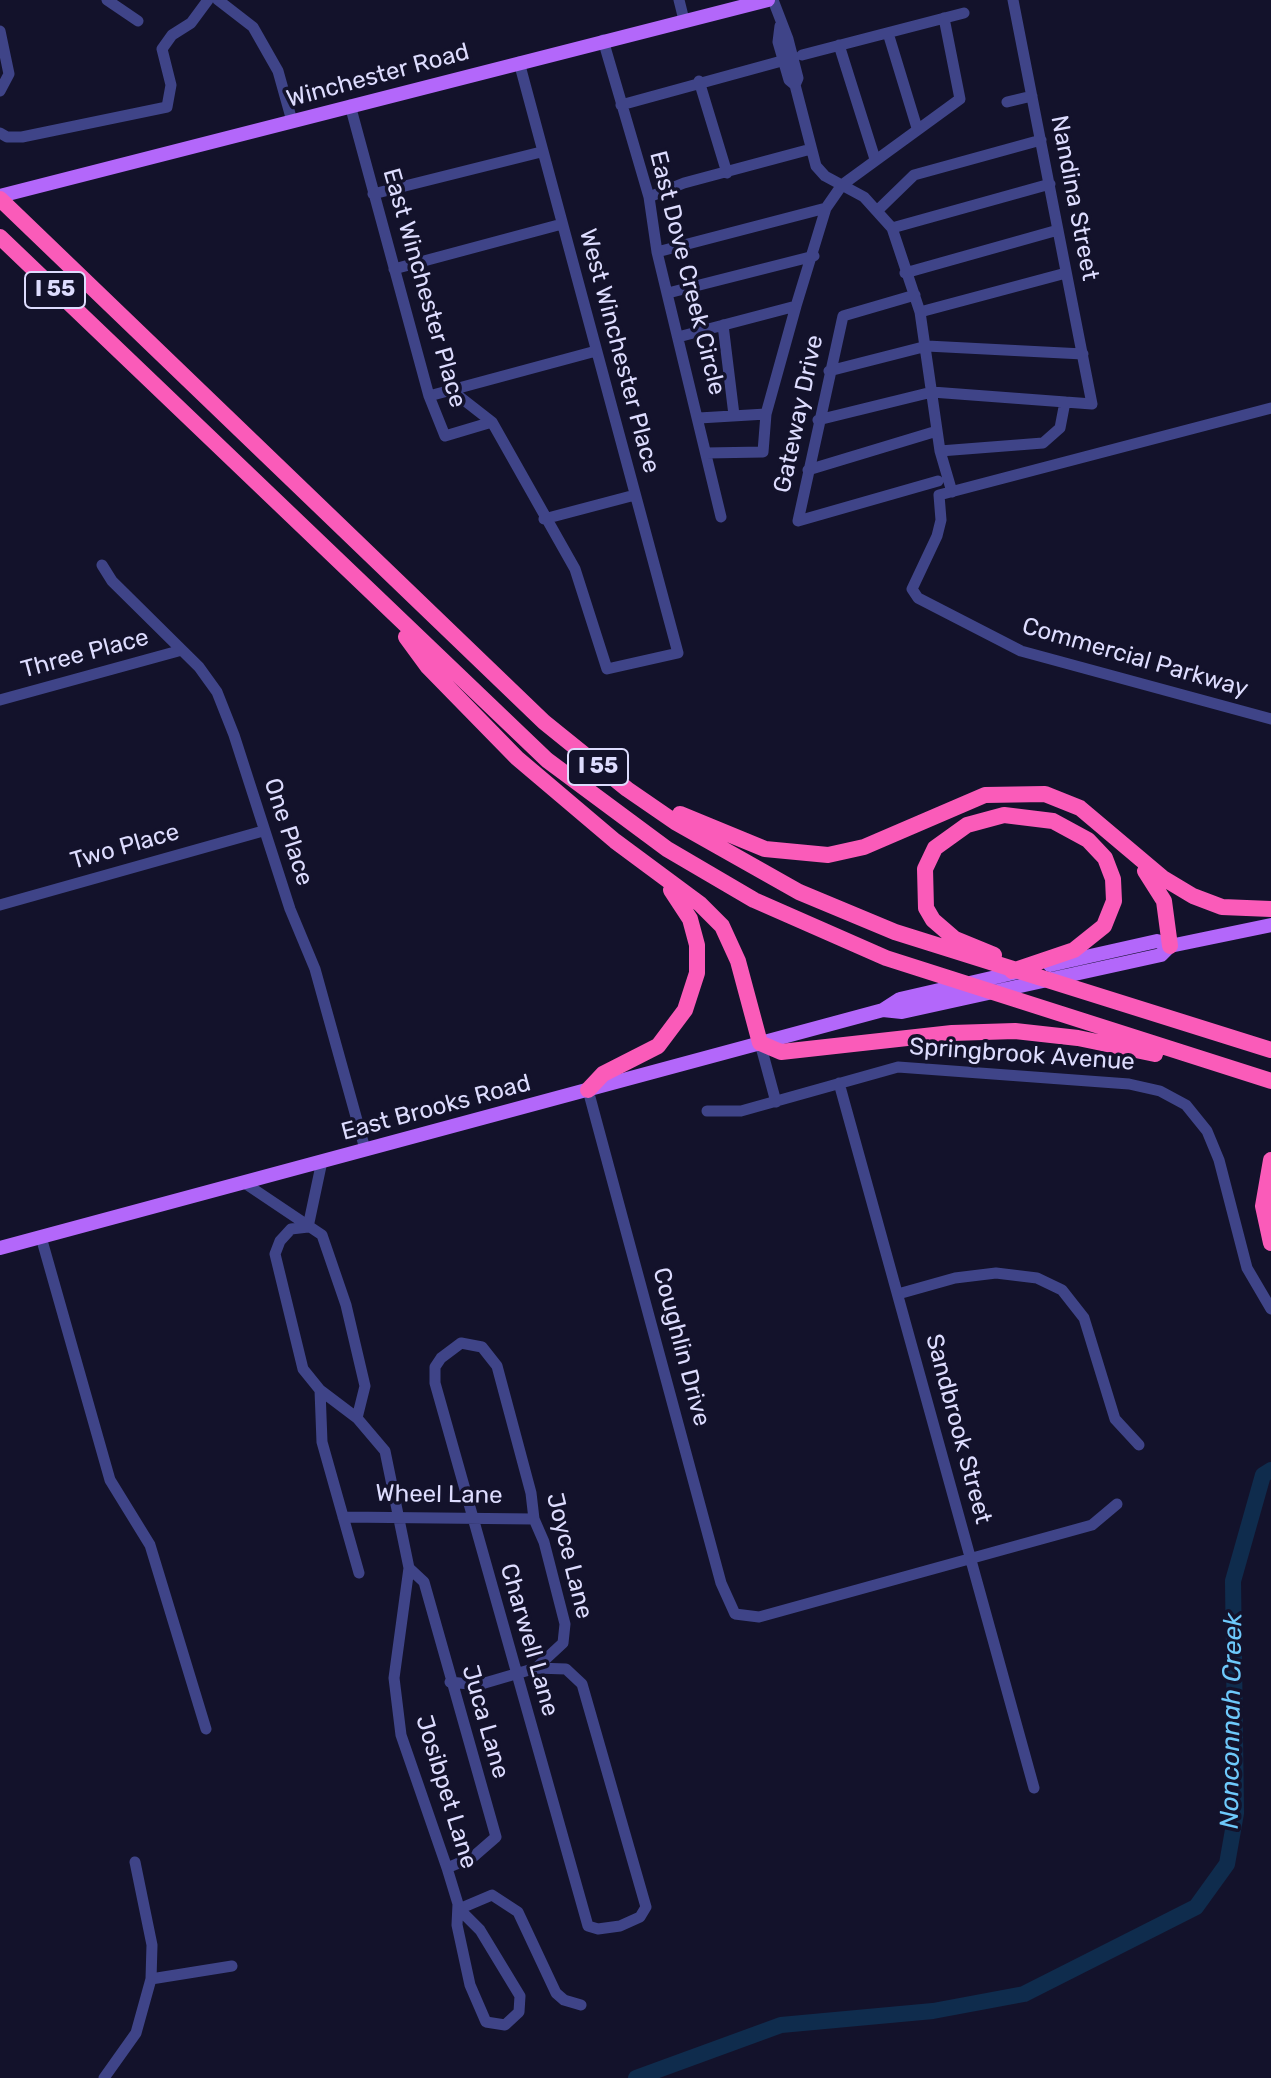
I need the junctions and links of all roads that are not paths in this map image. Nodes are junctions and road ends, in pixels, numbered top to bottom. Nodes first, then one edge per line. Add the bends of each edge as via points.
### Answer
1 (107, 0) edge
2 (208, 0) edge
3 (218, 0) edge
4 (679, 0) edge
5 (771, 0) edge
6 (1013, 0) edge
7 (964, 13) dead end
8 (944, 18) junction
9 (684, 20) junction
10 (138, 21) dead end
11 (0, 31) edge
12 (888, 33) junction
13 (603, 40) junction
14 (839, 45) junction
15 (789, 59) junction
16 (519, 62) junction
17 (699, 81) junction
18 (0, 91) edge
19 (1032, 96) junction
20 (1007, 102) dead end
21 (350, 105) junction
22 (621, 105) junction
23 (292, 121) junction
24 (917, 128) junction
25 (0, 133) edge
26 (1041, 140) junction
27 (811, 149) junction
28 (541, 152) junction
29 (875, 159) junction
30 (727, 173) junction
31 (1050, 184) junction
32 (842, 185) junction
33 (373, 194) junction
34 (649, 197) junction
35 (0, 198) edge
36 (826, 208) junction
37 (878, 210) junction
38 (562, 224) junction
39 (892, 228) junction
40 (1058, 230) junction
41 (0, 237) edge
42 (657, 252) junction
43 (814, 256) junction
44 (394, 269) junction
45 (905, 273) junction
46 (1066, 273) junction
47 (668, 293) junction
48 (915, 295) junction
49 (796, 306) junction
50 (920, 312) junction
51 (723, 325) junction
52 (678, 337) junction
53 (927, 346) junction
54 (596, 351) junction
55 (1083, 354) junction
56 (829, 371) junction
57 (451, 390) junction
58 (932, 392) junction
59 (429, 396) junction
60 (1065, 402) junction
61 (1271, 408) edge
62 (766, 414) junction
63 (734, 415) junction
64 (699, 418) junction
65 (818, 420) junction
66 (492, 422) junction
67 (937, 431) junction
68 (940, 451) junction
69 (712, 453) junction
70 (808, 470) junction
71 (938, 481) dead end
72 (952, 492) junction
73 (635, 495) junction
74 (721, 517) dead end
75 (544, 519) junction
76 (102, 565) dead end
77 (381, 604) junction
78 (182, 650) junction
79 (678, 653) joint
80 (0, 700) edge
81 (1271, 719) edge
82 (627, 789) junction
83 (263, 831) junction
84 (1121, 842) junction
85 (647, 866) junction
86 (0, 905) edge
87 (1271, 909) edge
88 (1271, 925) edge
89 (1170, 946) junction
90 (1028, 975) junction
91 (999, 976) junction
92 (883, 1010) junction
93 (760, 1043) junction
94 (1271, 1050) edge
95 (1264, 1078) edge
96 (839, 1083) junction
97 (588, 1090) junction
98 (776, 1102) junction
99 (707, 1111) dead end
100 (365, 1149) junction
101 (1271, 1160) edge
102 (322, 1161) junction
103 (243, 1182) junction
104 (308, 1227) junction
105 (41, 1237) junction
106 (1271, 1243) edge
107 (0, 1248) edge
108 (898, 1294) junction
109 (1271, 1309) edge
110 (461, 1343) joint
111 (320, 1390) junction
112 (357, 1418) junction
113 (1139, 1445) dead end
114 (1117, 1504) dead end
115 (398, 1516) junction
116 (343, 1517) junction
117 (472, 1517) junction
118 (534, 1519) junction
119 (971, 1559) junction
120 (409, 1568) junction
121 (359, 1573) dead end
122 (536, 1668) junction
123 (515, 1676) junction
124 (450, 1682) junction
125 (206, 1729) dead end
126 (1034, 1788) dead end
127 (135, 1862) dead end
128 (447, 1868) junction
129 (459, 1906) junction
130 (232, 1966) dead end
131 (151, 1979) junction
132 (581, 2005) dead end
133 (104, 2078) edge

1 - 10 street
2 - 25 street via 162,49 171,85 167,107 22,137
3 - 23 street via 253,27 278,71
4 - 9 street
5 - 9 main road, Winchester Road
5 - 15 street via 780,22 778,42
6 - 19 street, Nandina Street
7 - 8 street
8 - 12 street
8 - 24 street via 960,99
9 - 13 main road, Winchester Road
11 - 18 street via 9,74
12 - 14 street
12 - 24 street
13 - 16 main road, Winchester Road
13 - 22 street, East Dove Creek Circle
14 - 15 street
14 - 29 street
15 - 17 street
15 - 27 street via 789,80 795,85
16 - 21 main road, Winchester Road
16 - 28 street, West Winchester Place
17 - 22 street
17 - 30 street
19 - 20 street
19 - 26 street, Nandina Street
21 - 23 main road, Winchester Road
21 - 33 street, East Winchester Place
22 - 34 street, East Dove Creek Circle
23 - 35 main road, Winchester Road
24 - 29 street
26 - 31 street, Nandina Street
26 - 37 street via 914,175
27 - 30 street
27 - 32 street via 820,172
28 - 33 street
28 - 38 street, West Winchester Place
29 - 32 street
30 - 34 street
31 - 39 street
31 - 40 street, Nandina Street
32 - 36 street
32 - 37 street
33 - 44 street, East Winchester Place
34 - 42 street, East Dove Creek Circle
35 - 82 highway, I 55 via 505,686
36 - 42 street
36 - 43 street
37 - 39 street
38 - 44 street
38 - 54 street, West Winchester Place
39 - 45 street
40 - 45 street
40 - 46 street, Nandina Street
41 - 77 highway, I 55
42 - 47 street, East Dove Creek Circle
43 - 47 street
43 - 49 street
44 - 59 street, East Winchester Place
45 - 48 street
46 - 50 street
46 - 55 street, Nandina Street
47 - 52 street, East Dove Creek Circle
48 - 50 street
48 - 56 street, Gateway Drive via 843,316
49 - 51 street
49 - 62 street
50 - 53 street
51 - 52 street
51 - 63 street
52 - 64 street, East Dove Creek Circle
53 - 55 street
53 - 56 street
53 - 58 street
54 - 57 street
54 - 73 street, West Winchester Place
55 - 60 street, Nandina Street via 1092,404
56 - 65 street, Gateway Drive
57 - 59 street
57 - 66 street, East Winchester Place
58 - 60 street
58 - 65 street
58 - 67 street
59 - 66 street, East Winchester Place via 445,436
60 - 68 street via 1060,428 1043,443
61 - 72 street
62 - 63 street
62 - 69 street via 763,452
63 - 64 street
64 - 69 street, East Dove Creek Circle
65 - 70 street, Gateway Drive
66 - 75 street, East Winchester Place
67 - 68 street
67 - 70 street
68 - 72 street
69 - 74 street, East Dove Creek Circle
70 - 71 street, Gateway Drive via 798,521
72 - 81 street, Commercial Parkway via 939,495 937,536 912,585 918,598 1031,655
73 - 75 street
73 - 79 street, West Winchester Place
75 - 79 street, East Winchester Place via 575,569 607,669
76 - 78 street, One Place
77 - 85 highway via 428,667 475,717 563,799
77 - 95 highway, I 55 via 547,760 631,825 754,900 915,969
78 - 80 street, Three Place
78 - 83 street, One Place via 217,692
82 - 84 highway via 737,840 788,853 828,855 864,847 967,800 1012,792 1045,794 1071,804
82 - 90 highway, I 55 via 712,845 799,892 895,932
83 - 86 street, Two Place
83 - 100 street, One Place via 315,969
84 - 87 highway via 1193,896 1222,907
84 - 89 highway via 1160,891
85 - 93 highway via 722,926 738,961
85 - 97 highway via 690,919 697,959 693,990 678,1023 658,1046 603,1074
88 - 89 main road, East Brooks Road
89 - 91 main road, East Brooks Road via 1157,941
89 - 92 main road, East Brooks Road via 1161,955 902,1012
90 - 91 highway via 1007,959 955,939 926,908 925,869 944,839 985,819 1022,815 1065,826 1097,848 1110,868 1115,890 1104,926 1074,950
90 - 94 highway, I 55
91 - 92 main road, East Brooks Road via 900,999
92 - 93 main road, East Brooks Road
93 - 95 highway via 781,1052 1015,1031 1078,1038
93 - 97 main road, East Brooks Road
93 - 98 street
96 - 98 street, Springbrook Avenue
96 - 108 street, Sandbrook Street
96 - 109 street, Springbrook Avenue via 911,1067 1129,1084 1169,1095 1198,1117 1211,1140 1247,1268
97 - 100 main road, East Brooks Road
97 - 119 street, Coughlin Drive via 717,1569 735,1614 759,1617
98 - 99 street, Springbrook Avenue via 732,1113
100 - 102 main road, East Brooks Road
101 - 106 highway via 1263,1206
102 - 103 main road, East Brooks Road
102 - 104 street
103 - 104 street
103 - 105 main road, East Brooks Road
104 - 111 street, Josibpet Lane via 291,1229 275,1254 303,1369
104 - 112 street via 322,1235 346,1305 365,1386
105 - 107 main road, East Brooks Road
105 - 125 street via 110,1480 150,1545
108 - 113 street via 996,1273 1037,1278 1062,1290 1084,1318 1115,1419
108 - 119 street, Sandbrook Street
110 - 117 street, Charwell Lane via 435,1367 435,1383
110 - 118 street, Joyce Lane via 482,1347 497,1366
111 - 112 street, Josibpet Lane
111 - 116 street via 322,1442
112 - 115 street, Josibpet Lane via 385,1451
114 - 119 street via 1092,1525
115 - 116 street, Wheel Lane
115 - 117 street, Wheel Lane
115 - 120 street, Josibpet Lane
116 - 121 street
117 - 118 street, Wheel Lane
117 - 123 street, Charwell Lane
118 - 122 street, Joyce Lane via 566,1632 560,1646
119 - 126 street, Sandbrook Street
120 - 124 street, Juca Lane via 424,1582
120 - 128 street, Josibpet Lane via 394,1678 401,1735
122 - 123 street
122 - 123 street, Charwell Lane via 570,1671 583,1688 646,1907 640,1917 620,1926 588,1926
123 - 124 street via 478,1685
124 - 128 street, Juca Lane via 496,1837 473,1857
127 - 131 street via 152,1945
128 - 129 street, Josibpet Lane
129 - 129 street via 520,1996 519,2012 505,2025 486,2022 470,1985 457,1925
129 - 132 street via 492,1895 518,1912 556,1993
130 - 131 street
131 - 133 street via 136,2033

